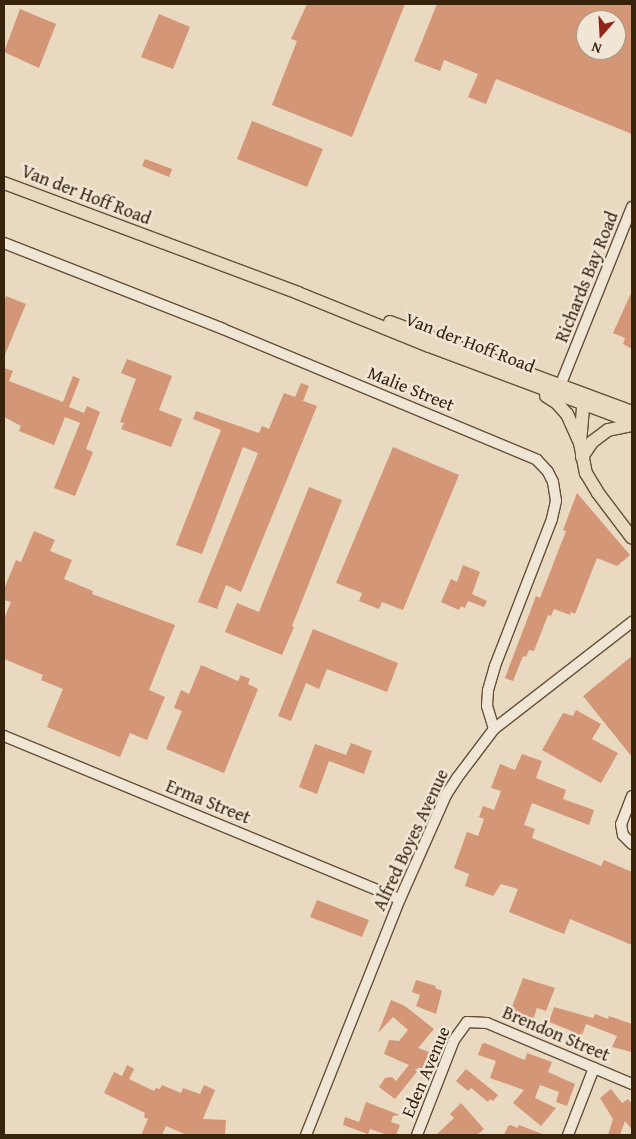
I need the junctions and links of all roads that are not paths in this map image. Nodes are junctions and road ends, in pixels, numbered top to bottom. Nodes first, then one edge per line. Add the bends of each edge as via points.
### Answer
1 (4, 183) edge
2 (632, 208) edge
3 (4, 243) edge
4 (298, 293) junction
5 (508, 376) junction
6 (560, 386) junction
7 (584, 399) junction
8 (632, 412) edge
9 (632, 423) edge
10 (580, 443) junction
11 (582, 457) junction
12 (632, 538) edge
13 (632, 622) edge
14 (494, 729) junction
15 (4, 736) edge
16 (632, 796) edge
17 (632, 844) edge
18 (400, 899) junction
19 (466, 1022) joint
20 (594, 1068) junction
21 (632, 1084) edge
22 (306, 1135) edge
23 (417, 1135) edge
24 (568, 1135) edge

1 - 4 main road, Van der Hoff Road
2 - 6 street, Richards Bay Road
3 - 14 street, Malie Street via 232,333 537,460 553,482 556,501 488,691 487,706
4 - 5 main road, Van der Hoff Road
4 - 6 main road, Van der Hoff Road via 368,314
5 - 7 main road, Van der Hoff Road
5 - 10 main road via 557,403 567,414
6 - 7 main road, Van der Hoff Road
7 - 8 main road, Van der Hoff Road
7 - 9 main road, Van der Hoff Road
7 - 10 main road
9 - 11 main road via 608,430 592,442
10 - 11 main road
11 - 12 main road via 586,473 598,493
13 - 14 street, Alfred Boyes Avenue
14 - 18 street, Alfred Boyes Avenue via 446,795
15 - 18 street, Erma Street
16 - 17 street via 621,824 623,835
18 - 22 street, Alfred Boyes Avenue
19 - 20 street, Brendon Street via 487,1022
19 - 23 street, Eden Avenue via 454,1040
20 - 21 street, Brendon Street
20 - 24 street

